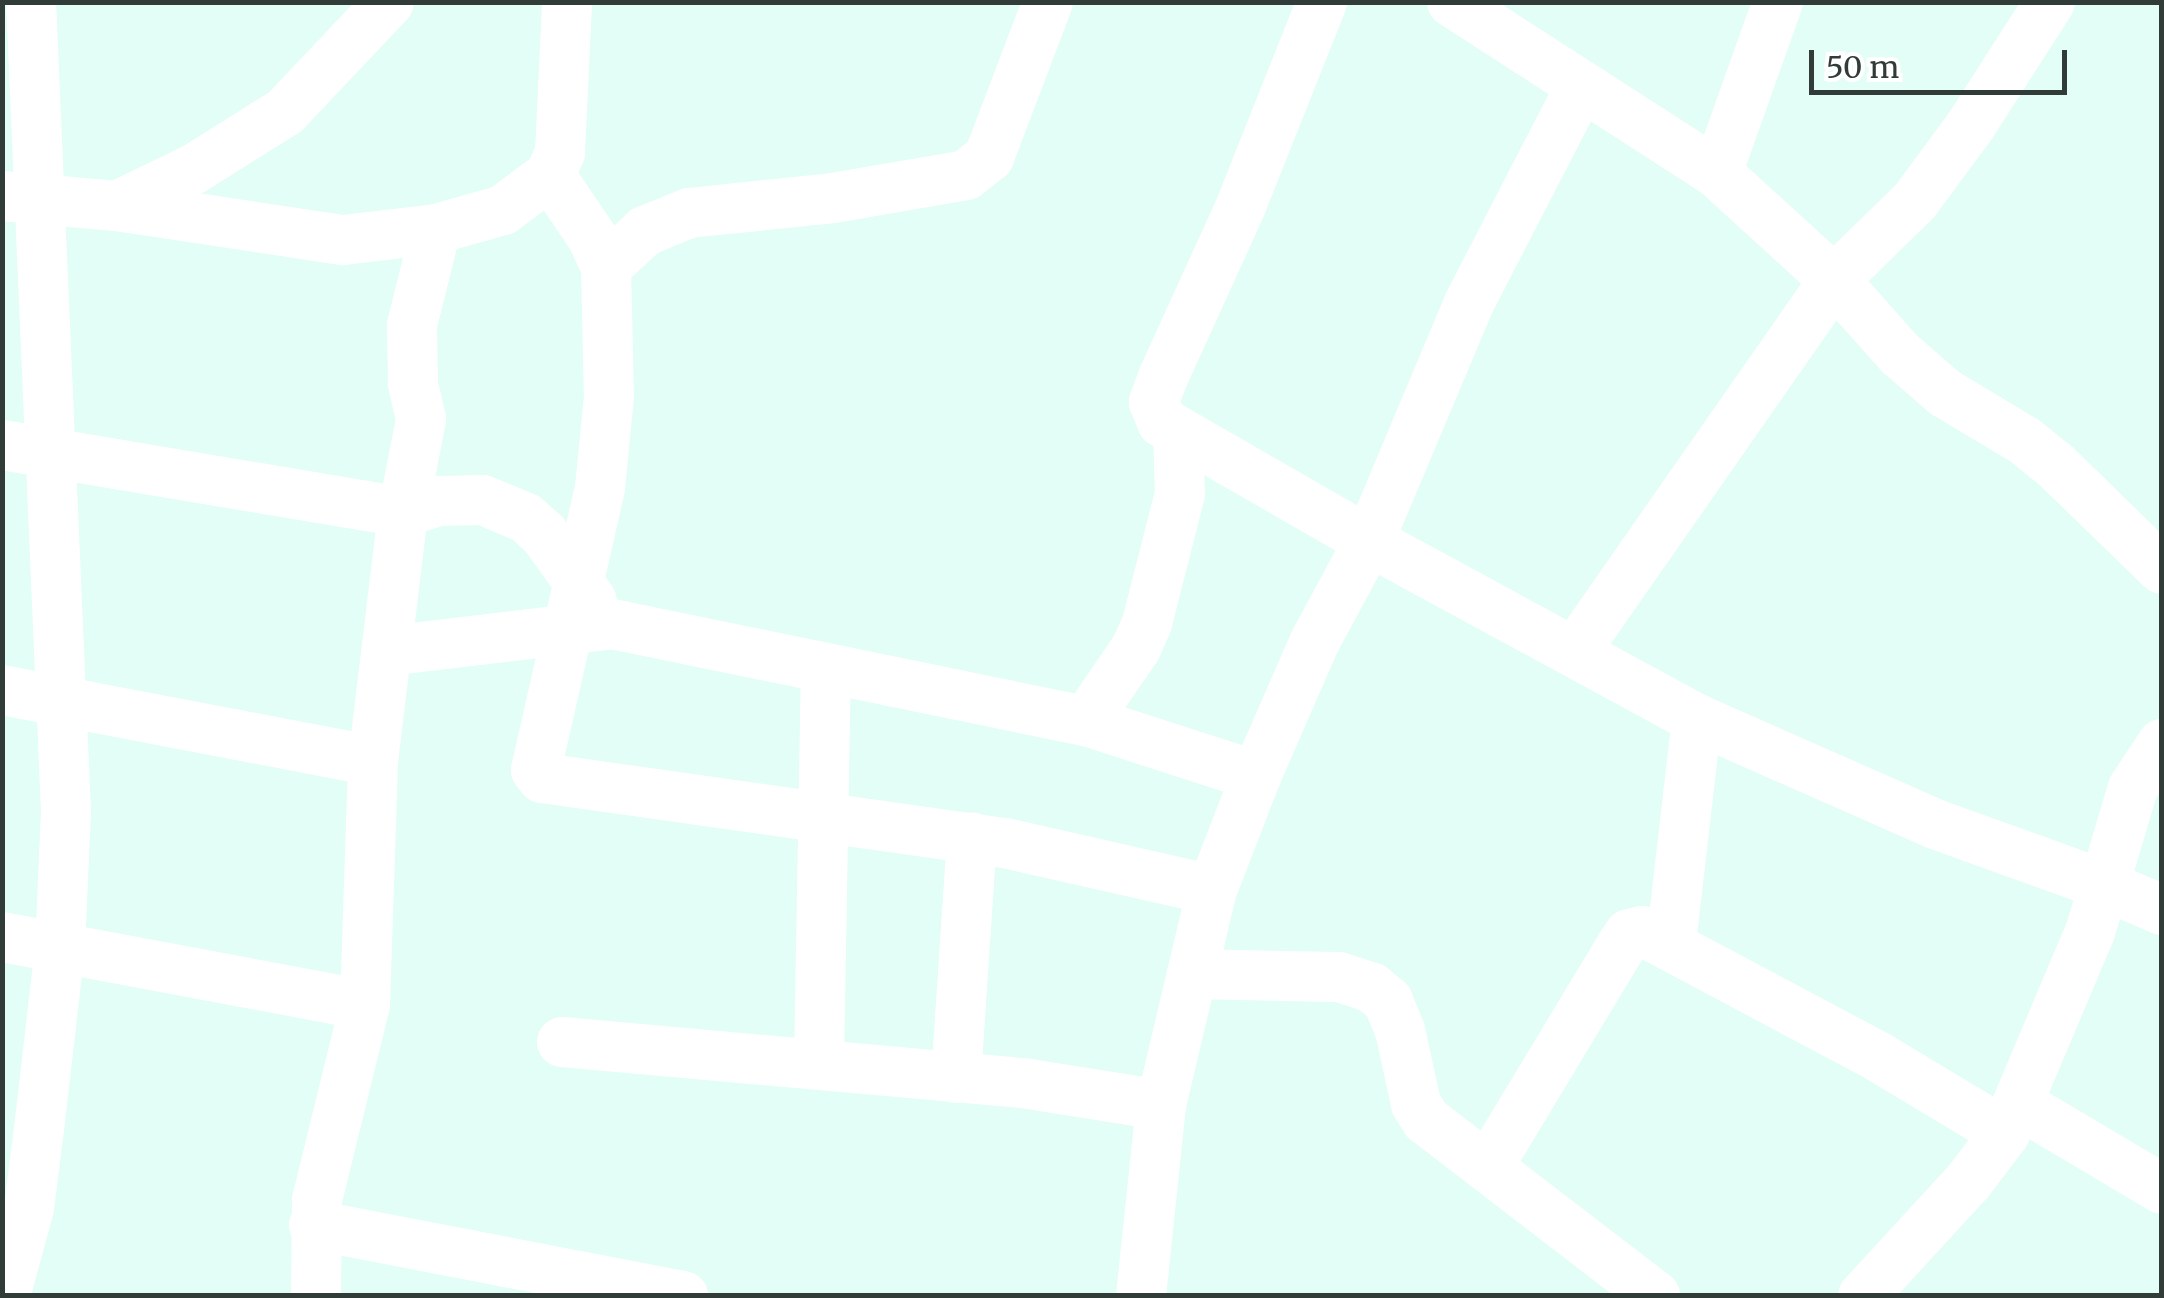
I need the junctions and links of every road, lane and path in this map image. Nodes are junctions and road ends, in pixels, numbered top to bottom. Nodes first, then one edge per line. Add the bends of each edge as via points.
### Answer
1 (31, 2) edge
2 (389, 2) edge
3 (567, 2) edge
4 (1048, 2) edge
5 (1322, 2) edge
6 (1452, 2) edge
7 (1778, 2) edge
8 (2040, 5) edge
9 (1518, 22) edge
10 (1580, 88) junction
11 (1716, 173) junction
12 (550, 175) junction
13 (22, 197) edge
14 (117, 206) junction
15 (436, 229) junction
16 (599, 252) junction
17 (1834, 280) junction
18 (1178, 432) junction
19 (2, 445) edge
20 (52, 454) junction
21 (403, 512) junction
22 (1369, 541) junction
23 (2162, 569) edge
24 (587, 612) junction
25 (386, 650) junction
26 (1576, 650) junction
27 (826, 671) junction
28 (2, 690) edge
29 (63, 698) junction
30 (1697, 719) junction
31 (1086, 721) junction
32 (2162, 744) edge
33 (373, 761) junction
34 (1256, 776) junction
35 (826, 820) junction
36 (972, 838) junction
37 (2104, 885) junction
38 (1212, 890) junction
39 (2162, 910) edge
40 (2, 937) edge
41 (1670, 944) junction
42 (60, 948) junction
43 (1192, 974) junction
44 (365, 1006) junction
45 (562, 1042) dead end
46 (819, 1064) junction
47 (956, 1078) junction
48 (1161, 1105) junction
49 (2012, 1118) junction
50 (1489, 1165) junction
51 (2162, 1189) edge
52 (16, 1206) edge
53 (314, 1225) junction
54 (5, 1296) edge
55 (316, 1296) edge
56 (682, 1296) edge
57 (1140, 1296) edge
58 (1655, 1296) edge
59 (1863, 1296) edge

1 - 13 street
2 - 14 street via 284,112 194,170
3 - 12 street via 560,153
4 - 16 street via 989,157 966,175 689,213
5 - 18 street via 1154,402 1162,422
6 - 9 street
7 - 11 street
8 - 17 street via 1972,125 1915,200
9 - 10 street
10 - 11 street
10 - 22 street via 1468,304
11 - 17 street
12 - 15 street via 503,210
12 - 16 street
13 - 14 street
13 - 20 street
14 - 15 street via 343,240
15 - 21 street via 412,325 412,383 421,419
16 - 24 street via 609,396
17 - 23 street via 1900,354 2054,465
17 - 26 street
18 - 22 street
18 - 31 street via 1180,494 1147,623
19 - 20 street
20 - 21 street
20 - 29 street
21 - 24 street via 483,500 512,512 544,534
21 - 25 street
22 - 26 street
22 - 34 street via 1315,641
24 - 25 street
24 - 27 street
24 - 35 street via 536,770 542,778
25 - 33 street
26 - 30 street
27 - 31 street
27 - 35 street
28 - 29 street
29 - 33 street
29 - 42 street
30 - 37 street via 1936,824
30 - 41 street
31 - 34 street
32 - 37 street via 2133,788
33 - 44 street
34 - 38 street
35 - 36 street
35 - 46 street
36 - 38 street
36 - 47 street
37 - 39 street
37 - 49 street
38 - 43 street
40 - 42 street
41 - 49 street
41 - 50 street via 1642,932 1629,934
42 - 44 street
42 - 52 street
43 - 48 street
43 - 50 street via 1339,976 1372,988 1388,1001 1400,1030 1416,1104 1426,1120
44 - 53 street
45 - 46 street
46 - 47 street
47 - 48 street
48 - 57 street
49 - 51 street
49 - 59 street via 1968,1182
50 - 58 street
52 - 54 street
53 - 55 street
53 - 56 street

